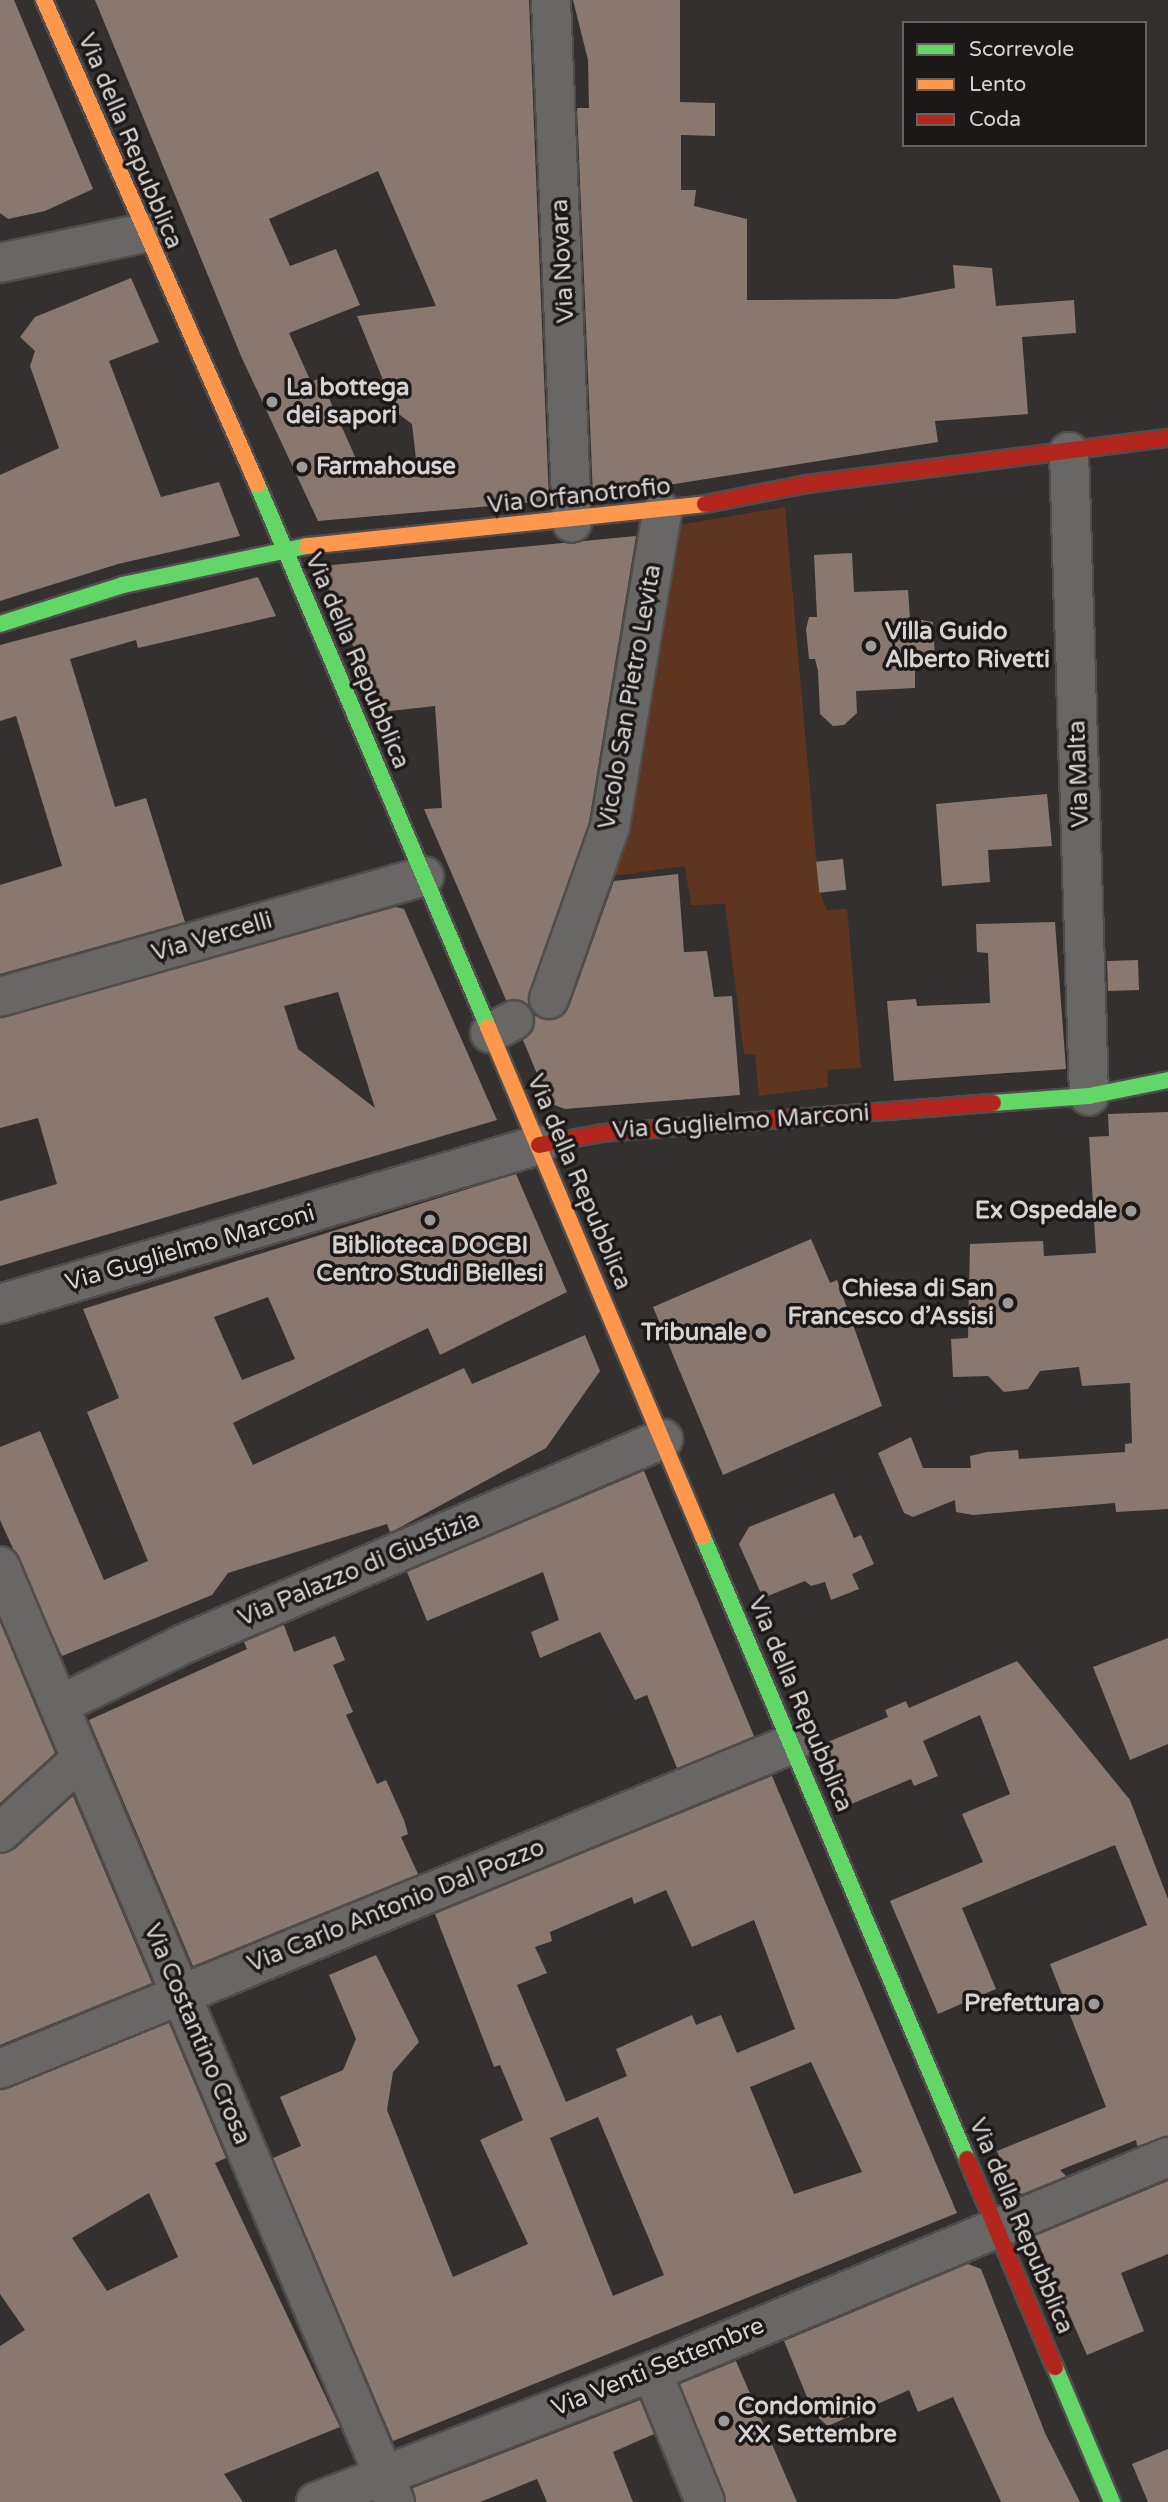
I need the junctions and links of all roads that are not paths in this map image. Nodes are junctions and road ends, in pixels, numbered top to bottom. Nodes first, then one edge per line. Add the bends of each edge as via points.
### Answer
1 (44, 0) edge
2 (551, 0) edge
3 (144, 233) junction
4 (0, 263) edge
5 (1168, 438) edge
6 (1069, 452) junction
7 (662, 512) junction
8 (572, 523) junction
9 (285, 548) junction
10 (0, 624) edge
11 (424, 876) junction
12 (0, 997) edge
13 (549, 999) dead end
14 (1168, 1080) edge
15 (1088, 1096) junction
16 (538, 1145) junction
17 (0, 1304) edge
18 (663, 1439) junction
19 (0, 1566) edge
20 (59, 1705) junction
21 (792, 1744) junction
22 (81, 1759) junction
23 (0, 1833) edge
24 (181, 1994) junction
25 (0, 2069) edge
26 (1168, 2157) edge
27 (998, 2227) junction
28 (652, 2372) junction
29 (389, 2488) edge
30 (316, 2502) edge
31 (705, 2502) edge
32 (1112, 2502) edge

1 - 3 street, Via della Repubblica
2 - 8 street, Via Novara
3 - 4 street
3 - 9 street, Via della Repubblica
5 - 6 street, Via Orfanotrofio
6 - 7 street, Via Orfanotrofio via 807,484
6 - 15 street, Via Malta
7 - 8 street, Via Orfanotrofio
7 - 13 street, Vicolo San Pietro Levita via 610,827
8 - 9 street, Via Orfanotrofio
9 - 10 street, Via Orfanotrofio via 123,585
9 - 11 street, Via della Repubblica
11 - 12 street, Via Vercelli
11 - 16 street, Via della Repubblica via 502,1026
14 - 15 street, Via Guglielmo Marconi
15 - 16 street, Via Guglielmo Marconi via 602,1133
16 - 17 street, Via Guglielmo Marconi
16 - 18 street, Via della Repubblica
18 - 20 street, Via Palazzo di Giustizia via 186,1643
18 - 21 street, Via della Repubblica
19 - 20 street, Via Costantino Crosa
20 - 22 street, Via Costantino Crosa
21 - 24 street, Via Carlo Antonio Dal Pozzo
21 - 27 street, Via della Repubblica
22 - 23 street
22 - 24 street, Via Costantino Crosa
24 - 25 street, Via Carlo Antonio Dal Pozzo
24 - 29 street, Via Costantino Crosa
26 - 27 street, Via Venti Settembre
27 - 28 street, Via Venti Settembre
27 - 32 street, Via della Repubblica
28 - 29 street, Via Venti Settembre
28 - 31 street
29 - 30 street, Via Venti Settembre

